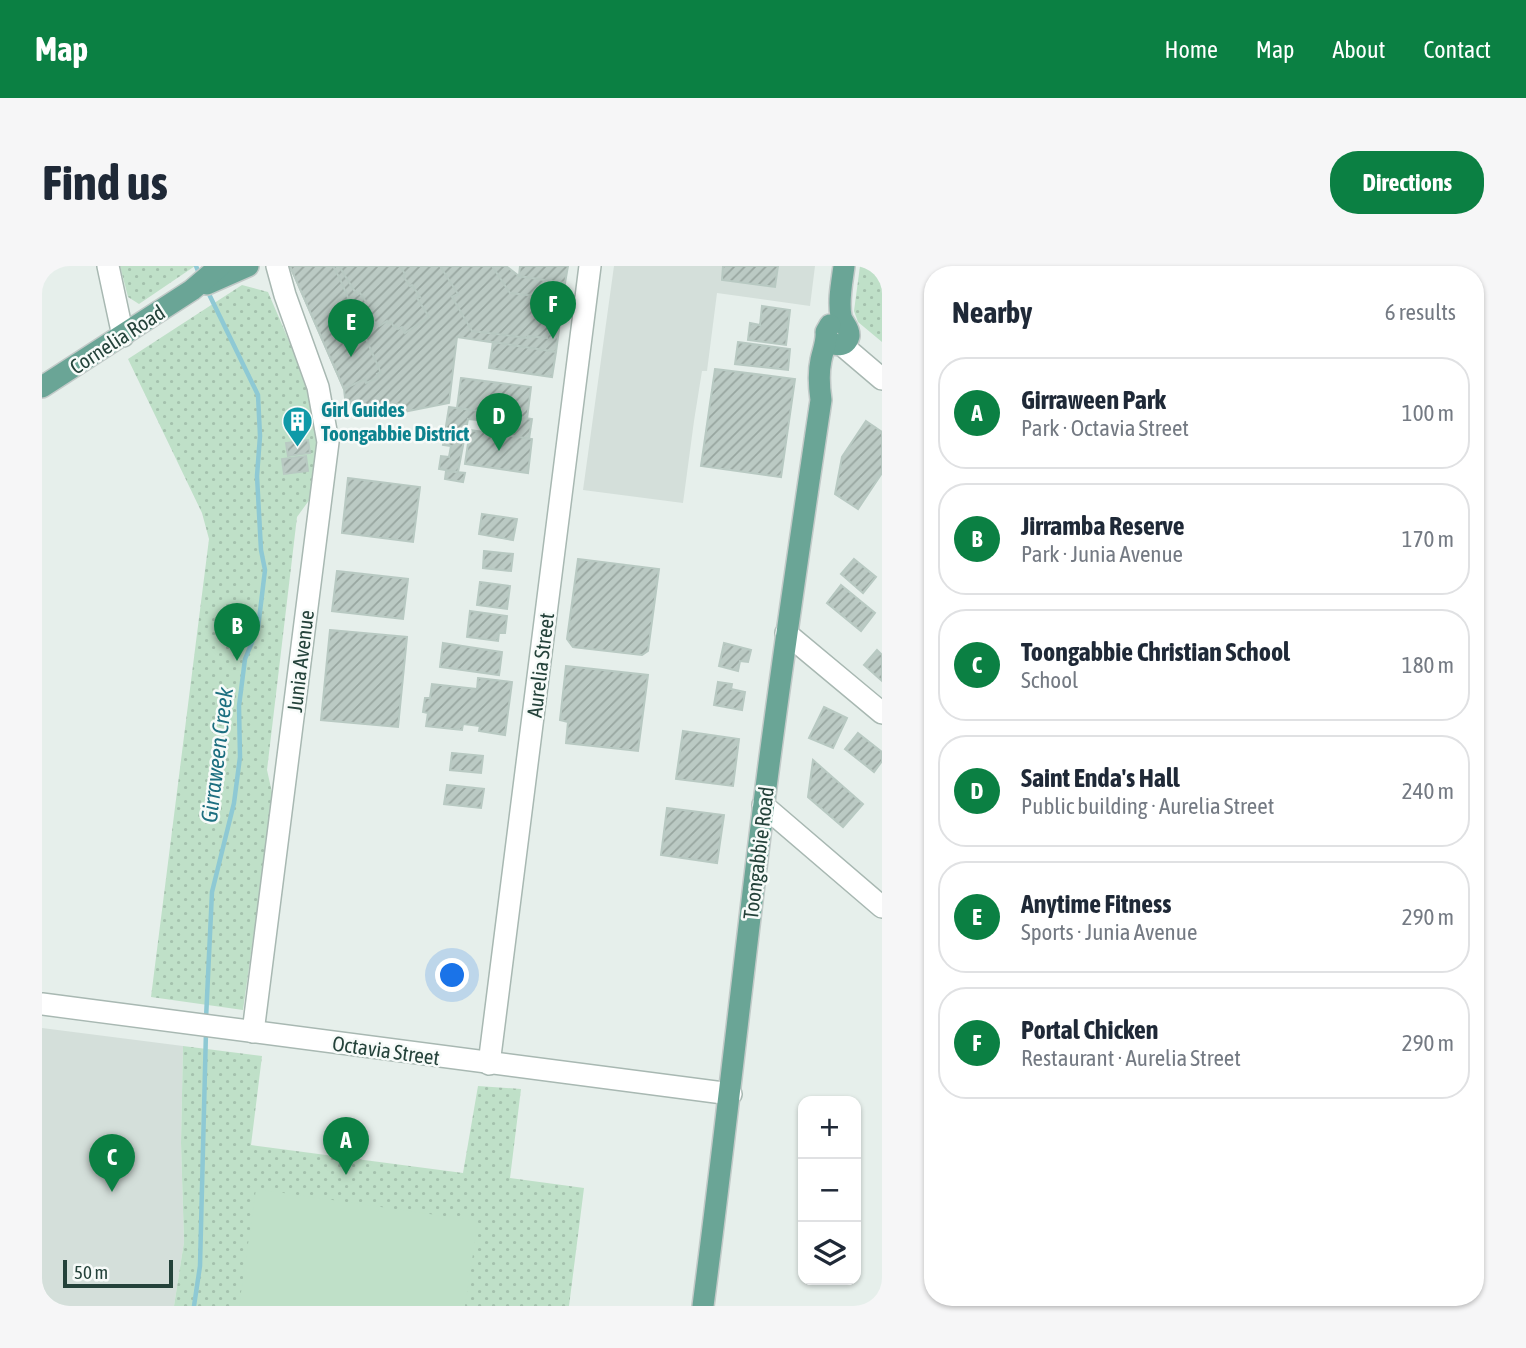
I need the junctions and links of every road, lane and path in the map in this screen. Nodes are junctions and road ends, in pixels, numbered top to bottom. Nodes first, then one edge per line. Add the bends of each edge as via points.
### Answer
1 (108, 266) edge
2 (262, 266) edge
3 (277, 266) edge
4 (590, 266) edge
5 (831, 266) edge
6 (844, 266) edge
7 (234, 269) edge
8 (285, 295) junction
9 (838, 335) junction
10 (123, 336) junction
11 (882, 362) edge
12 (882, 379) edge
13 (42, 387) edge
14 (786, 633) junction
15 (882, 713) edge
16 (764, 805) junction
17 (882, 906) edge
18 (42, 1003) edge
19 (253, 1032) junction
20 (489, 1064) junction
21 (731, 1094) junction
22 (703, 1306) edge

1 - 10 street
2 - 8 street, Junia Avenue
3 - 8 street, Junia Avenue
4 - 20 street, Aurelia Street
5 - 9 main road, Toongabbie Road via 826,313
6 - 9 main road, Toongabbie Road
7 - 10 main road, Cornelia Road via 192,290
8 - 19 street, Junia Avenue via 318,387 328,442
9 - 11 street
9 - 12 street
9 - 14 main road, Toongabbie Road via 822,356 821,400
10 - 13 main road, Cornelia Road
14 - 15 street
14 - 16 main road, Toongabbie Road
16 - 17 street
16 - 21 main road, Toongabbie Road
18 - 19 street, Octavia Street
19 - 20 street, Octavia Street
20 - 21 street, Octavia Street
21 - 22 main road, Toongabbie Road

